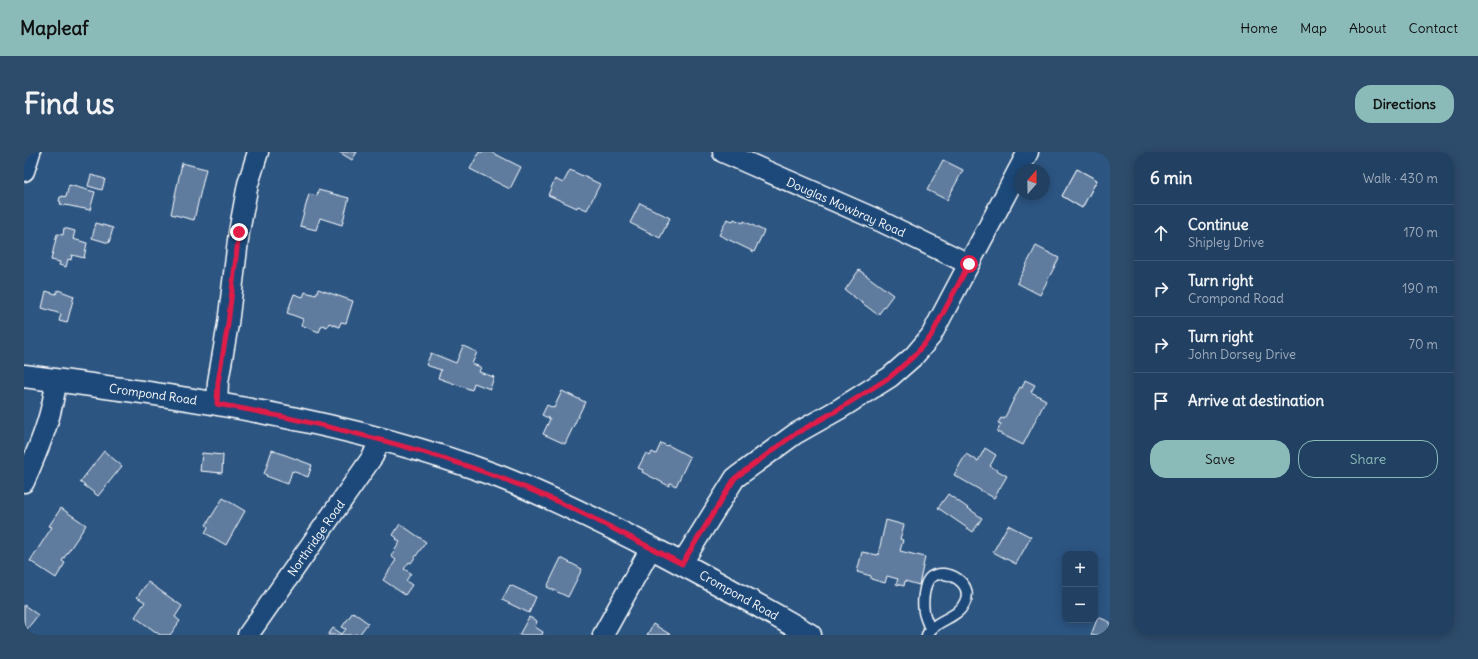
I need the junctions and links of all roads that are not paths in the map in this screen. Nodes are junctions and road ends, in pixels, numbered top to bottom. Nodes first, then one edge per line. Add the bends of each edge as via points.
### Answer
1 (30, 152) edge
2 (258, 152) edge
3 (723, 152) edge
4 (1028, 152) edge
5 (24, 171) edge
6 (969, 264) junction
7 (24, 376) edge
8 (56, 380) junction
9 (217, 404) junction
10 (380, 439) junction
11 (24, 482) edge
12 (651, 548) junction
13 (682, 564) junction
14 (929, 632) edge
15 (248, 635) edge
16 (603, 635) edge
17 (810, 635) edge

1 - 5 street
2 - 9 street via 248,184 239,232
3 - 6 street, Douglas Mowbray Road
4 - 6 street
6 - 13 street via 931,336 914,356 890,377 795,434 735,478
7 - 8 main road, Crompond Road
8 - 9 main road, Crompond Road
8 - 11 street via 54,399
9 - 10 main road, Crompond Road via 275,414
10 - 12 main road, Crompond Road via 461,464 526,488 577,510
10 - 15 street, Northridge Road via 373,456
12 - 13 main road, Crompond Road
12 - 16 street
13 - 17 main road, Crompond Road
14 - 14 lane via 955,615 965,602 968,592 962,581 939,574 930,577 923,600

